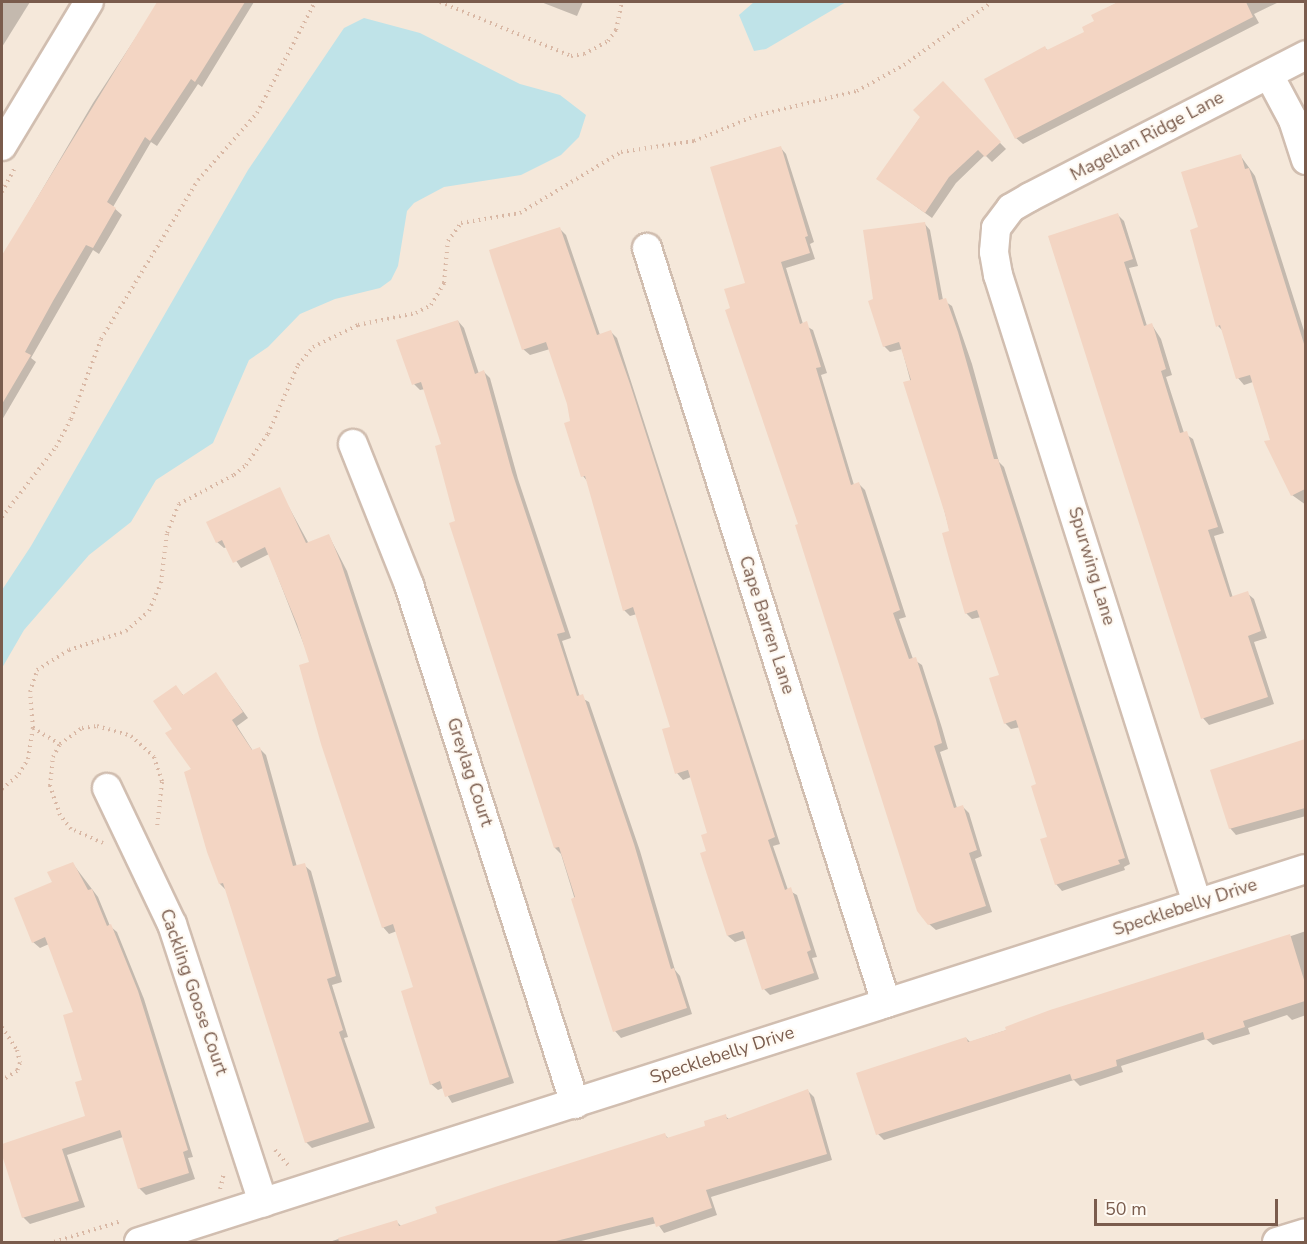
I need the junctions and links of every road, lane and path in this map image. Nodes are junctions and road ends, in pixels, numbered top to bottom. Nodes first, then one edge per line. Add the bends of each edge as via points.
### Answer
1 (89, 2) edge
2 (315, 2) edge
3 (440, 2) edge
4 (622, 2) edge
5 (992, 2) edge
6 (1305, 55) edge
7 (1269, 75) junction
8 (2, 146) edge
9 (1305, 160) edge
10 (996, 228) joint
11 (647, 248) dead end
12 (353, 444) dead end
13 (2, 517) edge
14 (33, 728) junction
15 (60, 744) dead end
16 (107, 788) dead end
17 (2, 789) edge
18 (1305, 869) edge
19 (1197, 903) junction
20 (886, 1003) junction
21 (2, 1028) edge
22 (2, 1080) edge
23 (575, 1104) junction
24 (263, 1203) junction
25 (1305, 1233) edge
26 (140, 1242) edge
27 (1277, 1242) edge

1 - 8 street
2 - 13 path via 257,113 198,180 101,339 74,414 56,447
3 - 4 path via 571,56 584,54 608,40 616,30
5 - 14 path via 904,65 850,94 755,116 694,141 621,152 520,213 461,223 448,241 444,283 432,305 416,313 358,325 313,347 298,365 268,434 246,465 179,504 167,534 156,598 140,620 116,637 69,650 37,670 30,692
6 - 7 street, Magellan Ridge Lane
7 - 9 street via 1293,120
7 - 10 street, Magellan Ridge Lane via 1030,197 1011,208
10 - 19 street, Spurwing Lane via 994,252 998,275
11 - 20 street, Cape Barren Lane
12 - 23 street, Greylag Court via 412,596
14 - 15 path
14 - 17 path via 28,759 19,774
16 - 24 street, Cackling Goose Court via 172,924
18 - 19 street, Specklebelly Drive
19 - 20 street, Specklebelly Drive
20 - 23 street, Specklebelly Drive
21 - 22 path via 17,1050 20,1063 18,1071
23 - 24 street, Specklebelly Drive
24 - 26 street, Specklebelly Drive
25 - 27 street

